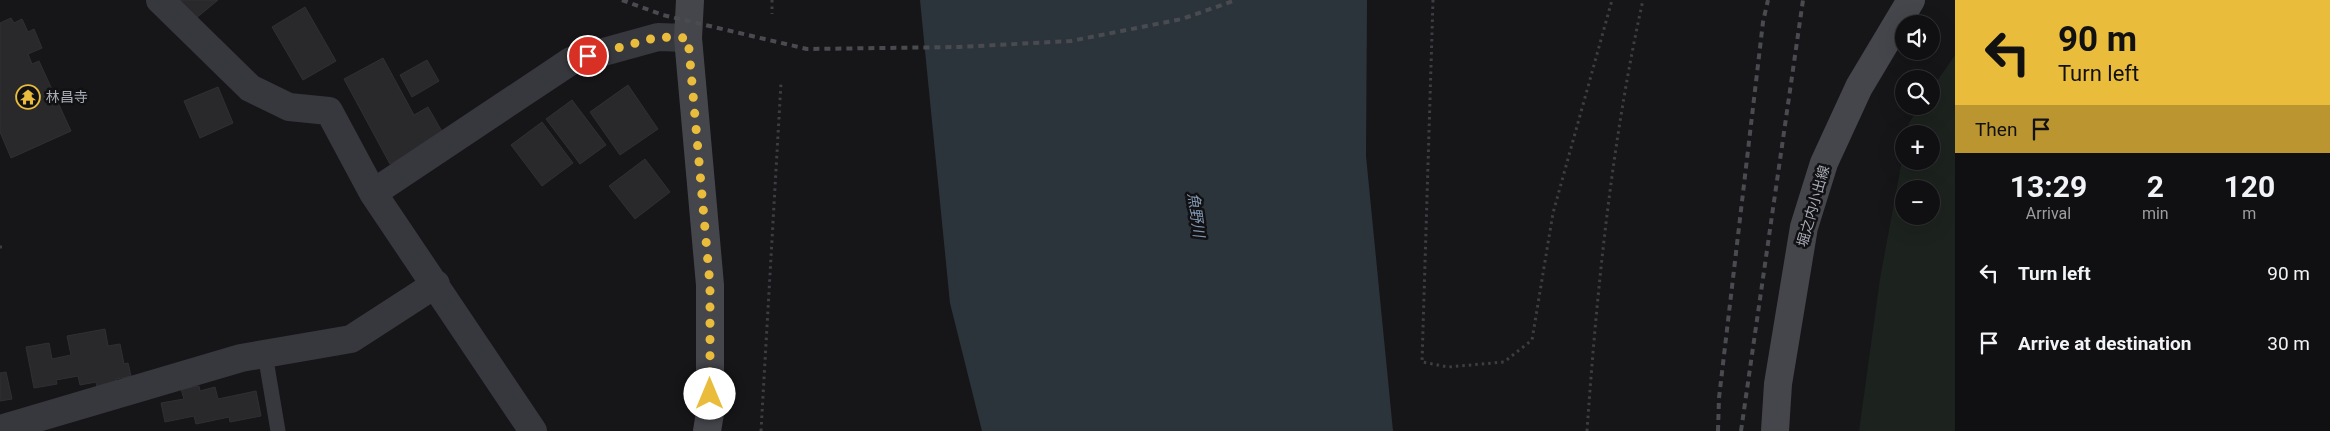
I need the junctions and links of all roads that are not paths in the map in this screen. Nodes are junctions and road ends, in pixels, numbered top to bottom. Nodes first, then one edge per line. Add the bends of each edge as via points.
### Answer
1 (160, 0) edge
2 (690, 0) edge
3 (1911, 0) edge
4 (688, 38) junction
5 (373, 193) junction
6 (436, 284) junction
7 (265, 354) junction
8 (0, 428) edge
9 (278, 431) edge
10 (533, 431) edge
11 (707, 431) edge
12 (1775, 431) edge

1 - 5 street via 250,88 289,107 329,111
2 - 4 main road
3 - 12 main road, 堀之内小出線 via 1859,87 1824,163 1804,227 1778,384
4 - 5 street via 658,37 570,61
4 - 11 main road via 710,285 710,413
5 - 6 street
6 - 7 street via 351,339
6 - 10 street
7 - 8 street via 241,358
7 - 9 lane

